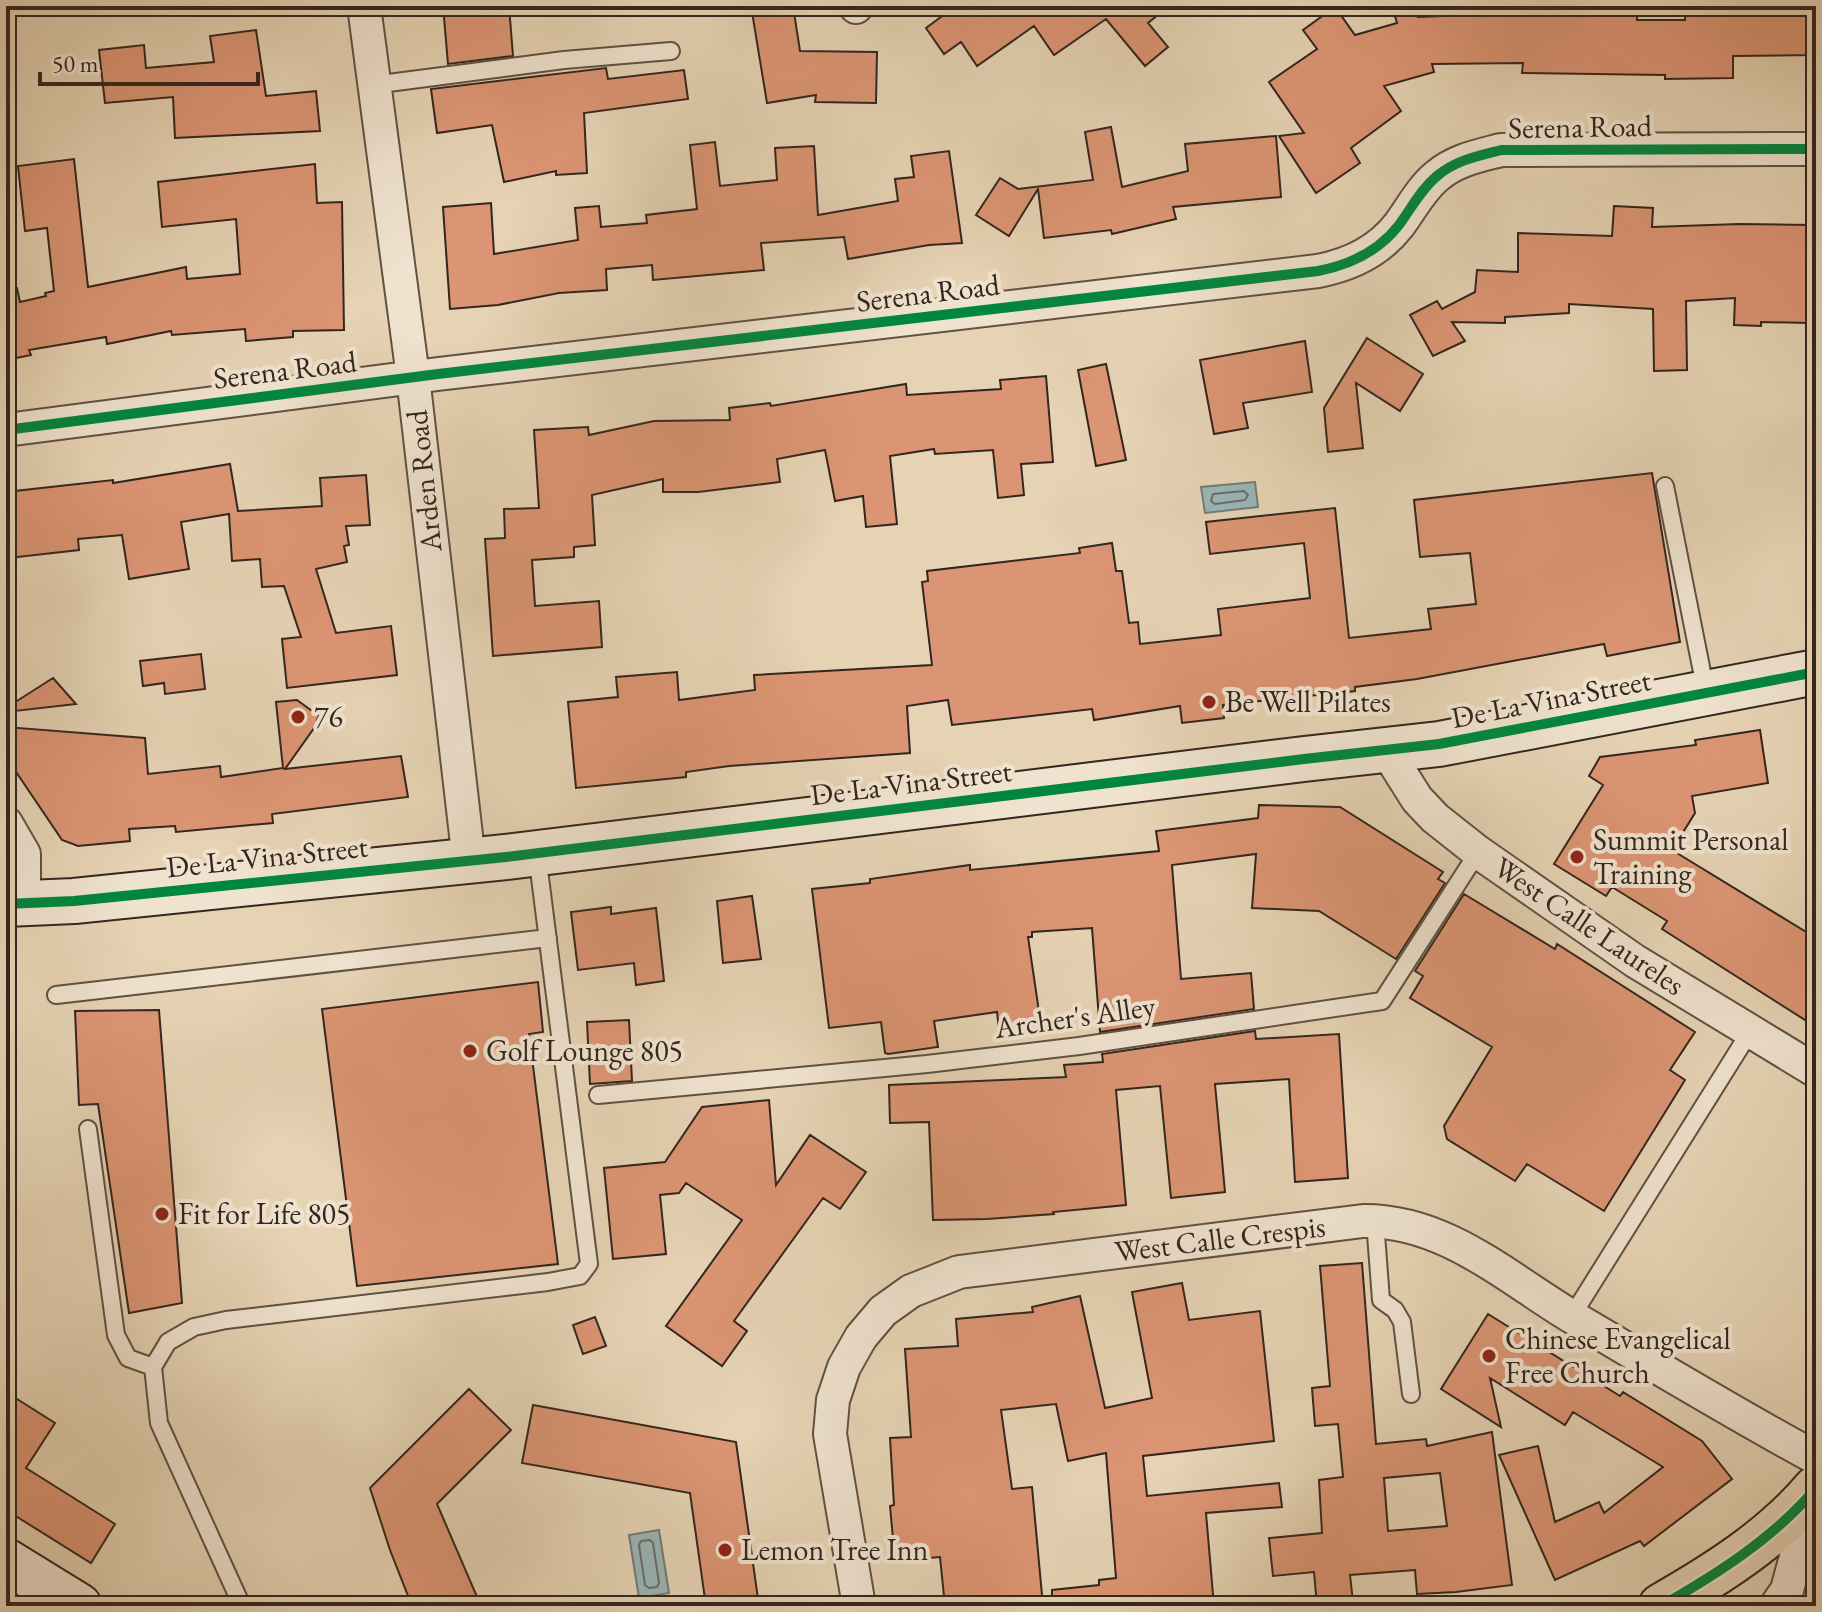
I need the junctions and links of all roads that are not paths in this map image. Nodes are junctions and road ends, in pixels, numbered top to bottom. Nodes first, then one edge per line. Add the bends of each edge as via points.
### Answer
1 (364, 6) edge
2 (671, 51) dead end
3 (373, 85) junction
4 (1816, 149) edge
5 (413, 377) junction
6 (6, 430) edge
7 (1665, 486) dead end
8 (1816, 672) edge
9 (1707, 694) junction
10 (1391, 750) junction
11 (6, 823) edge
12 (1478, 852) junction
13 (537, 853) junction
14 (469, 861) junction
15 (15, 903) edge
16 (548, 938) junction
17 (56, 995) dead end
18 (1751, 1030) junction
19 (1816, 1071) edge
20 (598, 1095) dead end
21 (88, 1129) dead end
22 (1375, 1221) junction
23 (1572, 1316) junction
24 (153, 1367) junction
25 (1411, 1394) dead end
26 (1815, 1480) edge
27 (6, 1561) edge
28 (79, 1606) edge
29 (242, 1606) edge
30 (859, 1606) edge
31 (1661, 1606) edge
32 (1776, 1606) edge

1 - 3 street, Arden Road
2 - 3 lane
3 - 5 street, Arden Road
4 - 5 street, Serena Road via 1501,150 1452,166 1425,188 1383,242 1347,263 1318,271
5 - 6 street, Serena Road
5 - 14 street, Arden Road
7 - 9 lane
8 - 9 street, De La Vina Street
9 - 10 street, De La Vina Street
10 - 12 street, West Calle Laureles via 1417,799
10 - 13 street, De La Vina Street
11 - 15 street via 24,854
12 - 18 street, West Calle Laureles via 1635,961
12 - 20 lane, Archer's Alley via 1382,1001 973,1059
13 - 14 street, De La Vina Street
13 - 16 lane
14 - 15 street, De La Vina Street
16 - 17 lane
16 - 24 lane via 589,1264 580,1276 226,1320 194,1327 168,1342
18 - 19 street, West Calle Laureles
18 - 23 lane
21 - 24 lane via 116,1335 128,1358
22 - 23 street, West Calle Crespis via 1415,1226 1449,1239
22 - 25 lane via 1381,1300 1402,1322
22 - 30 street, West Calle Crespis via 959,1272 927,1283 883,1311 844,1367 833,1400 830,1434
23 - 26 street, West Calle Crespis
24 - 29 lane via 159,1423
26 - 31 main road via 1775,1528
26 - 32 street via 1787,1590
27 - 28 street

